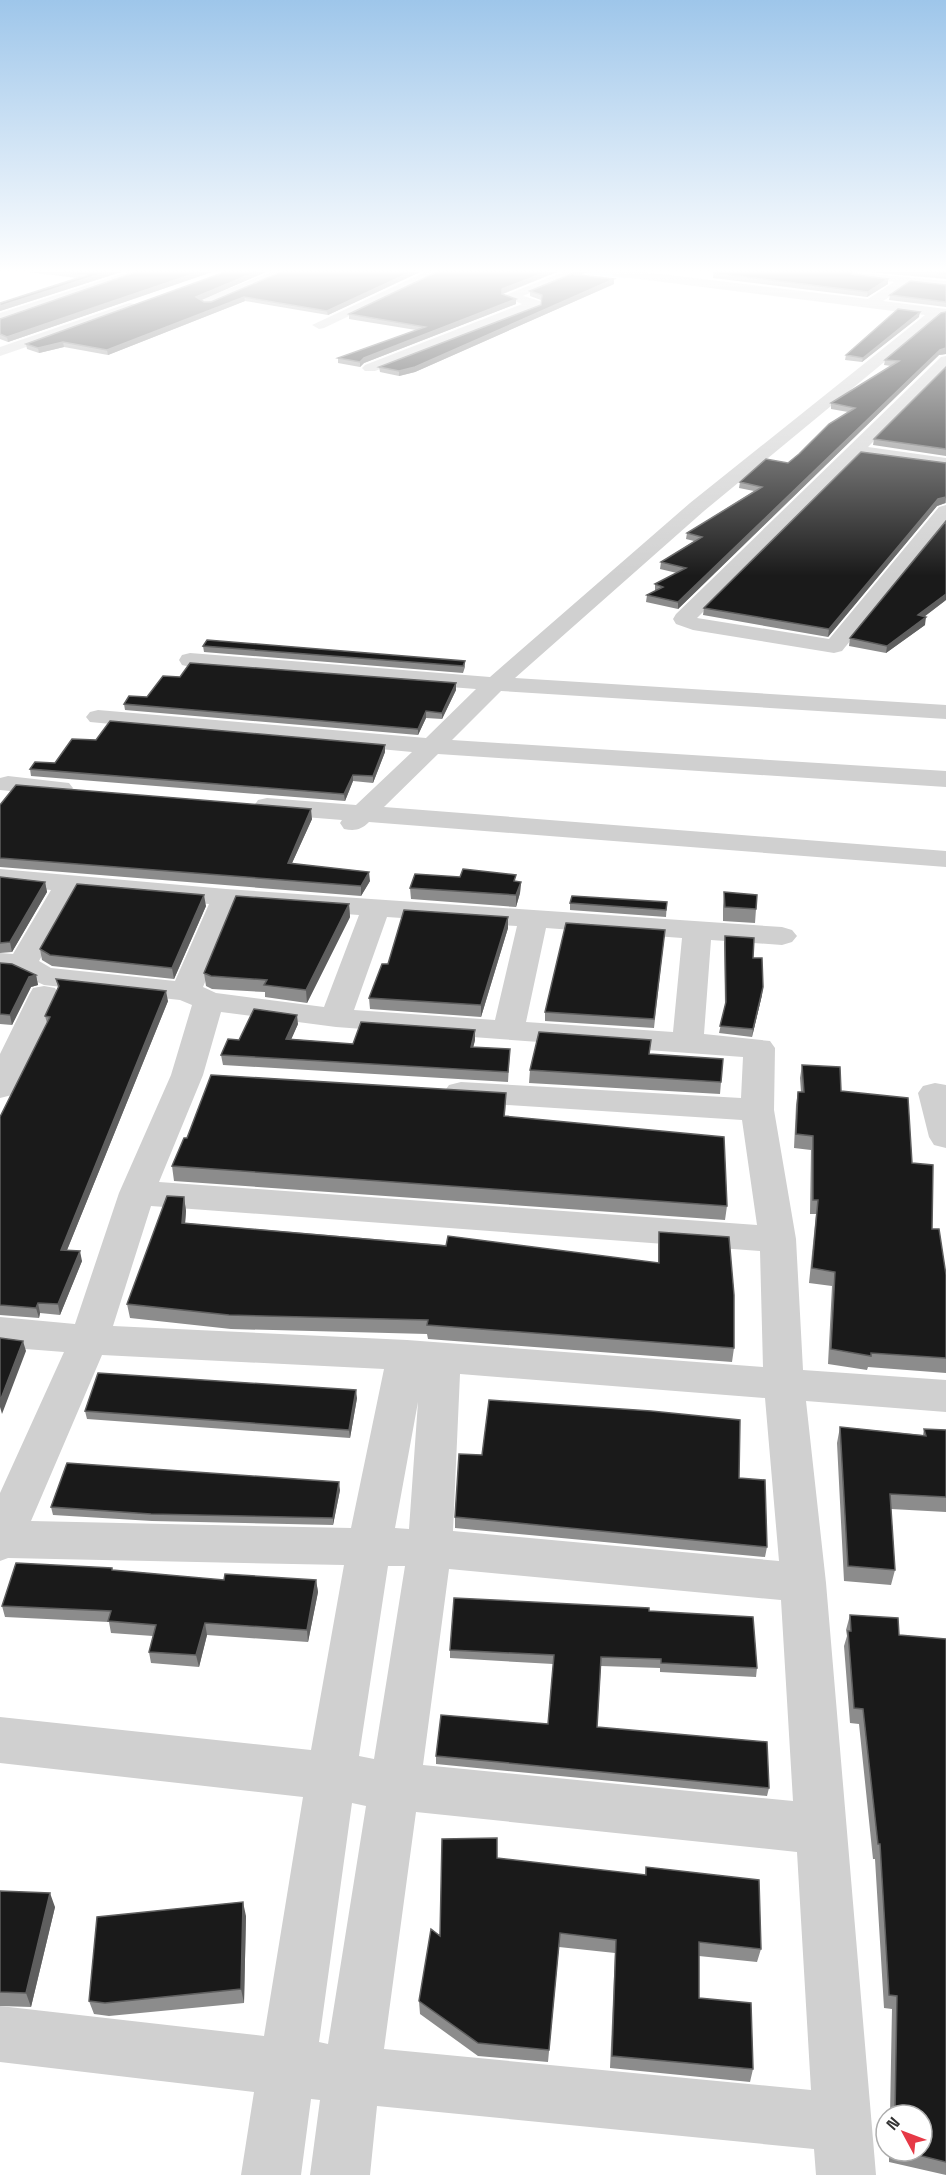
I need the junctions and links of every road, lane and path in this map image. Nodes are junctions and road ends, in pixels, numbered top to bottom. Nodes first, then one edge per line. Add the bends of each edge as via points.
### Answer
1 (864, 374) edge
2 (932, 374) edge
3 (854, 450) junction
4 (946, 463) edge
5 (946, 511) edge
6 (190, 660) dead end
7 (495, 684) junction
8 (946, 712) edge
9 (98, 717) dead end
10 (430, 746) junction
11 (946, 779) edge
12 (8, 784) dead end
13 (90, 791) edge
14 (244, 804) edge
15 (363, 814) junction
16 (340, 835) dead end
17 (946, 859) edge
18 (0, 877) edge
19 (69, 884) junction
20 (226, 897) junction
21 (376, 907) junction
22 (534, 917) junction
23 (697, 932) junction
24 (782, 936) dead end
25 (11, 963) edge
26 (44, 994) dead end
27 (198, 996) junction
28 (336, 1017) junction
29 (508, 1030) junction
30 (688, 1042) junction
31 (0, 1088) edge
32 (436, 1090) edge
33 (935, 1093) dead end
34 (758, 1110) junction
35 (946, 1137) edge
36 (137, 1193) junction
37 (778, 1239) junction
38 (0, 1332) edge
39 (89, 1340) junction
40 (424, 1356) junction
41 (784, 1383) junction
42 (946, 1396) edge
43 (1, 1540) edge
44 (369, 1547) junction
45 (430, 1548) junction
46 (803, 1583) junction
47 (0, 1740) edge
48 (331, 1776) junction
49 (395, 1786) junction
50 (821, 1829) junction
51 (0, 2034) edge
52 (289, 2068) junction
53 (352, 2075) junction
54 (844, 2149) edge
55 (271, 2175) edge
56 (340, 2175) edge

1 - 7 street via 697,507
2 - 3 street
3 - 4 street
3 - 5 street via 684,617 687,622 834,646
6 - 7 street
7 - 8 street
7 - 10 street
9 - 10 street
10 - 11 street
10 - 15 street
12 - 13 street
14 - 15 street
15 - 16 street
15 - 17 street
18 - 19 street
19 - 20 street
19 - 25 street
20 - 21 street
20 - 27 street
21 - 22 street
21 - 28 street
22 - 23 street
22 - 29 street
23 - 24 street
23 - 30 street
25 - 27 street via 44,976
26 - 31 street
27 - 28 street
27 - 36 street via 204,1076
28 - 29 street
29 - 30 street
30 - 34 street via 759,1048
32 - 34 street
33 - 35 street
34 - 37 street
36 - 37 street
36 - 39 street
37 - 41 street
38 - 39 street
39 - 40 street
39 - 43 street
40 - 41 street
40 - 44 street
40 - 45 street
41 - 42 street
41 - 46 street
43 - 44 street
44 - 45 street
44 - 48 street
45 - 46 street
45 - 49 street
46 - 50 street
47 - 48 street
48 - 49 street
48 - 52 street
49 - 50 street
49 - 53 street
50 - 54 street
51 - 52 street
52 - 53 street
52 - 55 street
53 - 54 street
53 - 56 street

